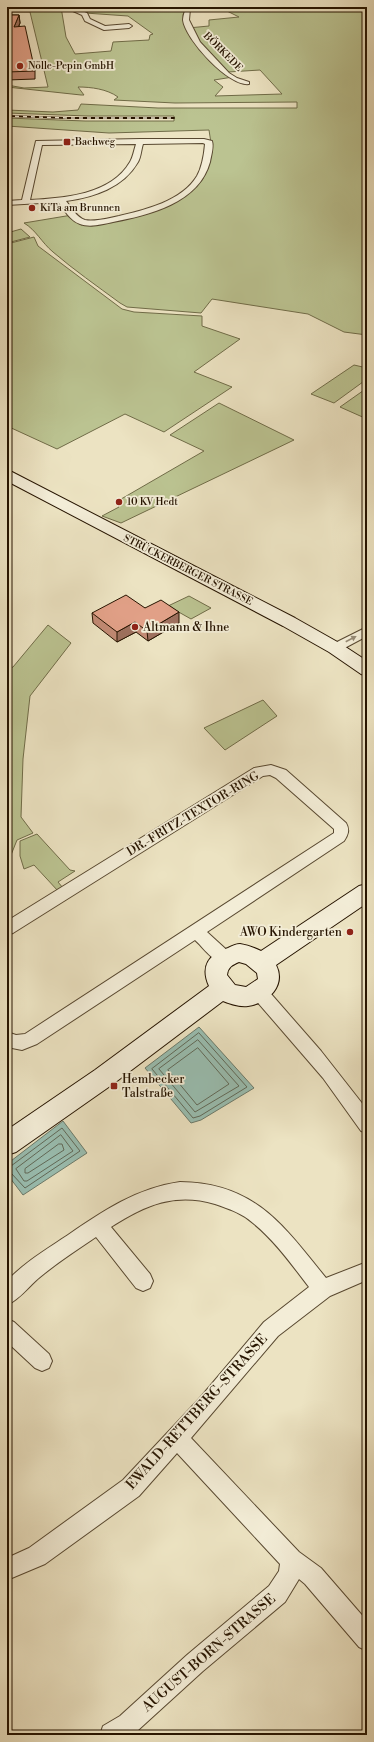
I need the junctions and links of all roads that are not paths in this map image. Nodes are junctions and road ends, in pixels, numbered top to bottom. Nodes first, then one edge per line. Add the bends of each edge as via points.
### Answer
1 (7, 7) edge
2 (13, 7) edge
3 (67, 7) edge
4 (180, 7) edge
5 (129, 26) dead end
6 (247, 83) dead end
7 (140, 141) junction
8 (61, 200) junction
9 (25, 202) junction
10 (7, 203) edge
11 (7, 475) edge
12 (367, 631) edge
13 (335, 648) junction
14 (367, 670) edge
15 (367, 892) edge
16 (7, 929) edge
17 (196, 931) junction
18 (224, 958) junction
19 (262, 962) junction
20 (222, 989) junction
21 (259, 992) junction
22 (7, 1039) edge
23 (367, 1125) edge
24 (7, 1144) edge
25 (98, 1225) junction
26 (367, 1271) edge
27 (143, 1281) dead end
28 (322, 1289) junction
29 (7, 1295) edge
30 (7, 1329) edge
31 (42, 1361) dead end
32 (177, 1438) junction
33 (292, 1560) junction
34 (7, 1569) edge
35 (367, 1639) edge
36 (112, 1735) edge

1 - 2 street
3 - 5 street via 82,12 87,20 104,28
4 - 6 street, BÖRKEDE via 188,10 186,20 198,43 228,74
7 - 8 street via 136,160 131,170 123,177 91,193
7 - 8 street via 207,142 207,160 199,178 186,192 163,204 132,215 87,223 79,221
7 - 9 street via 42,142 38,145
8 - 9 street
9 - 10 street
11 - 13 main road, STRÜCKERBERGER STRASSE
13 -> 12 street
13 - 14 main road, STRÜCKERBERGER STRASSE
15 - 19 main road
16 - 17 street, DR.-FRITZ-TEXTOR-RING via 259,772 271,770 281,774 341,826 339,837
17 - 18 street
17 - 22 street, DR.-FRITZ-TEXTOR-RING via 26,1042 15,1043
18 - 19 main road via 235,954 248,954
18 - 20 main road via 215,975
19 - 21 main road via 268,975 267,983
20 - 21 main road via 238,996
20 - 24 main road via 104,1077
21 - 23 street via 308,1046
25 - 27 street
25 - 28 street via 123,1208 146,1197 171,1191 196,1191 235,1201 259,1216 282,1239
25 - 29 street via 45,1262 12,1288
26 - 28 street, EWALD-RETTBERG-STRASSE
28 - 32 street, EWALD-RETTBERG-STRASSE via 271,1329
30 - 31 street
32 - 33 street
32 - 34 street, EWALD-RETTBERG-STRASSE via 131,1488 37,1556
33 - 35 street via 313,1576
33 - 36 street, AUGUST-BORN-STRASSE via 290,1574 277,1594 128,1724

